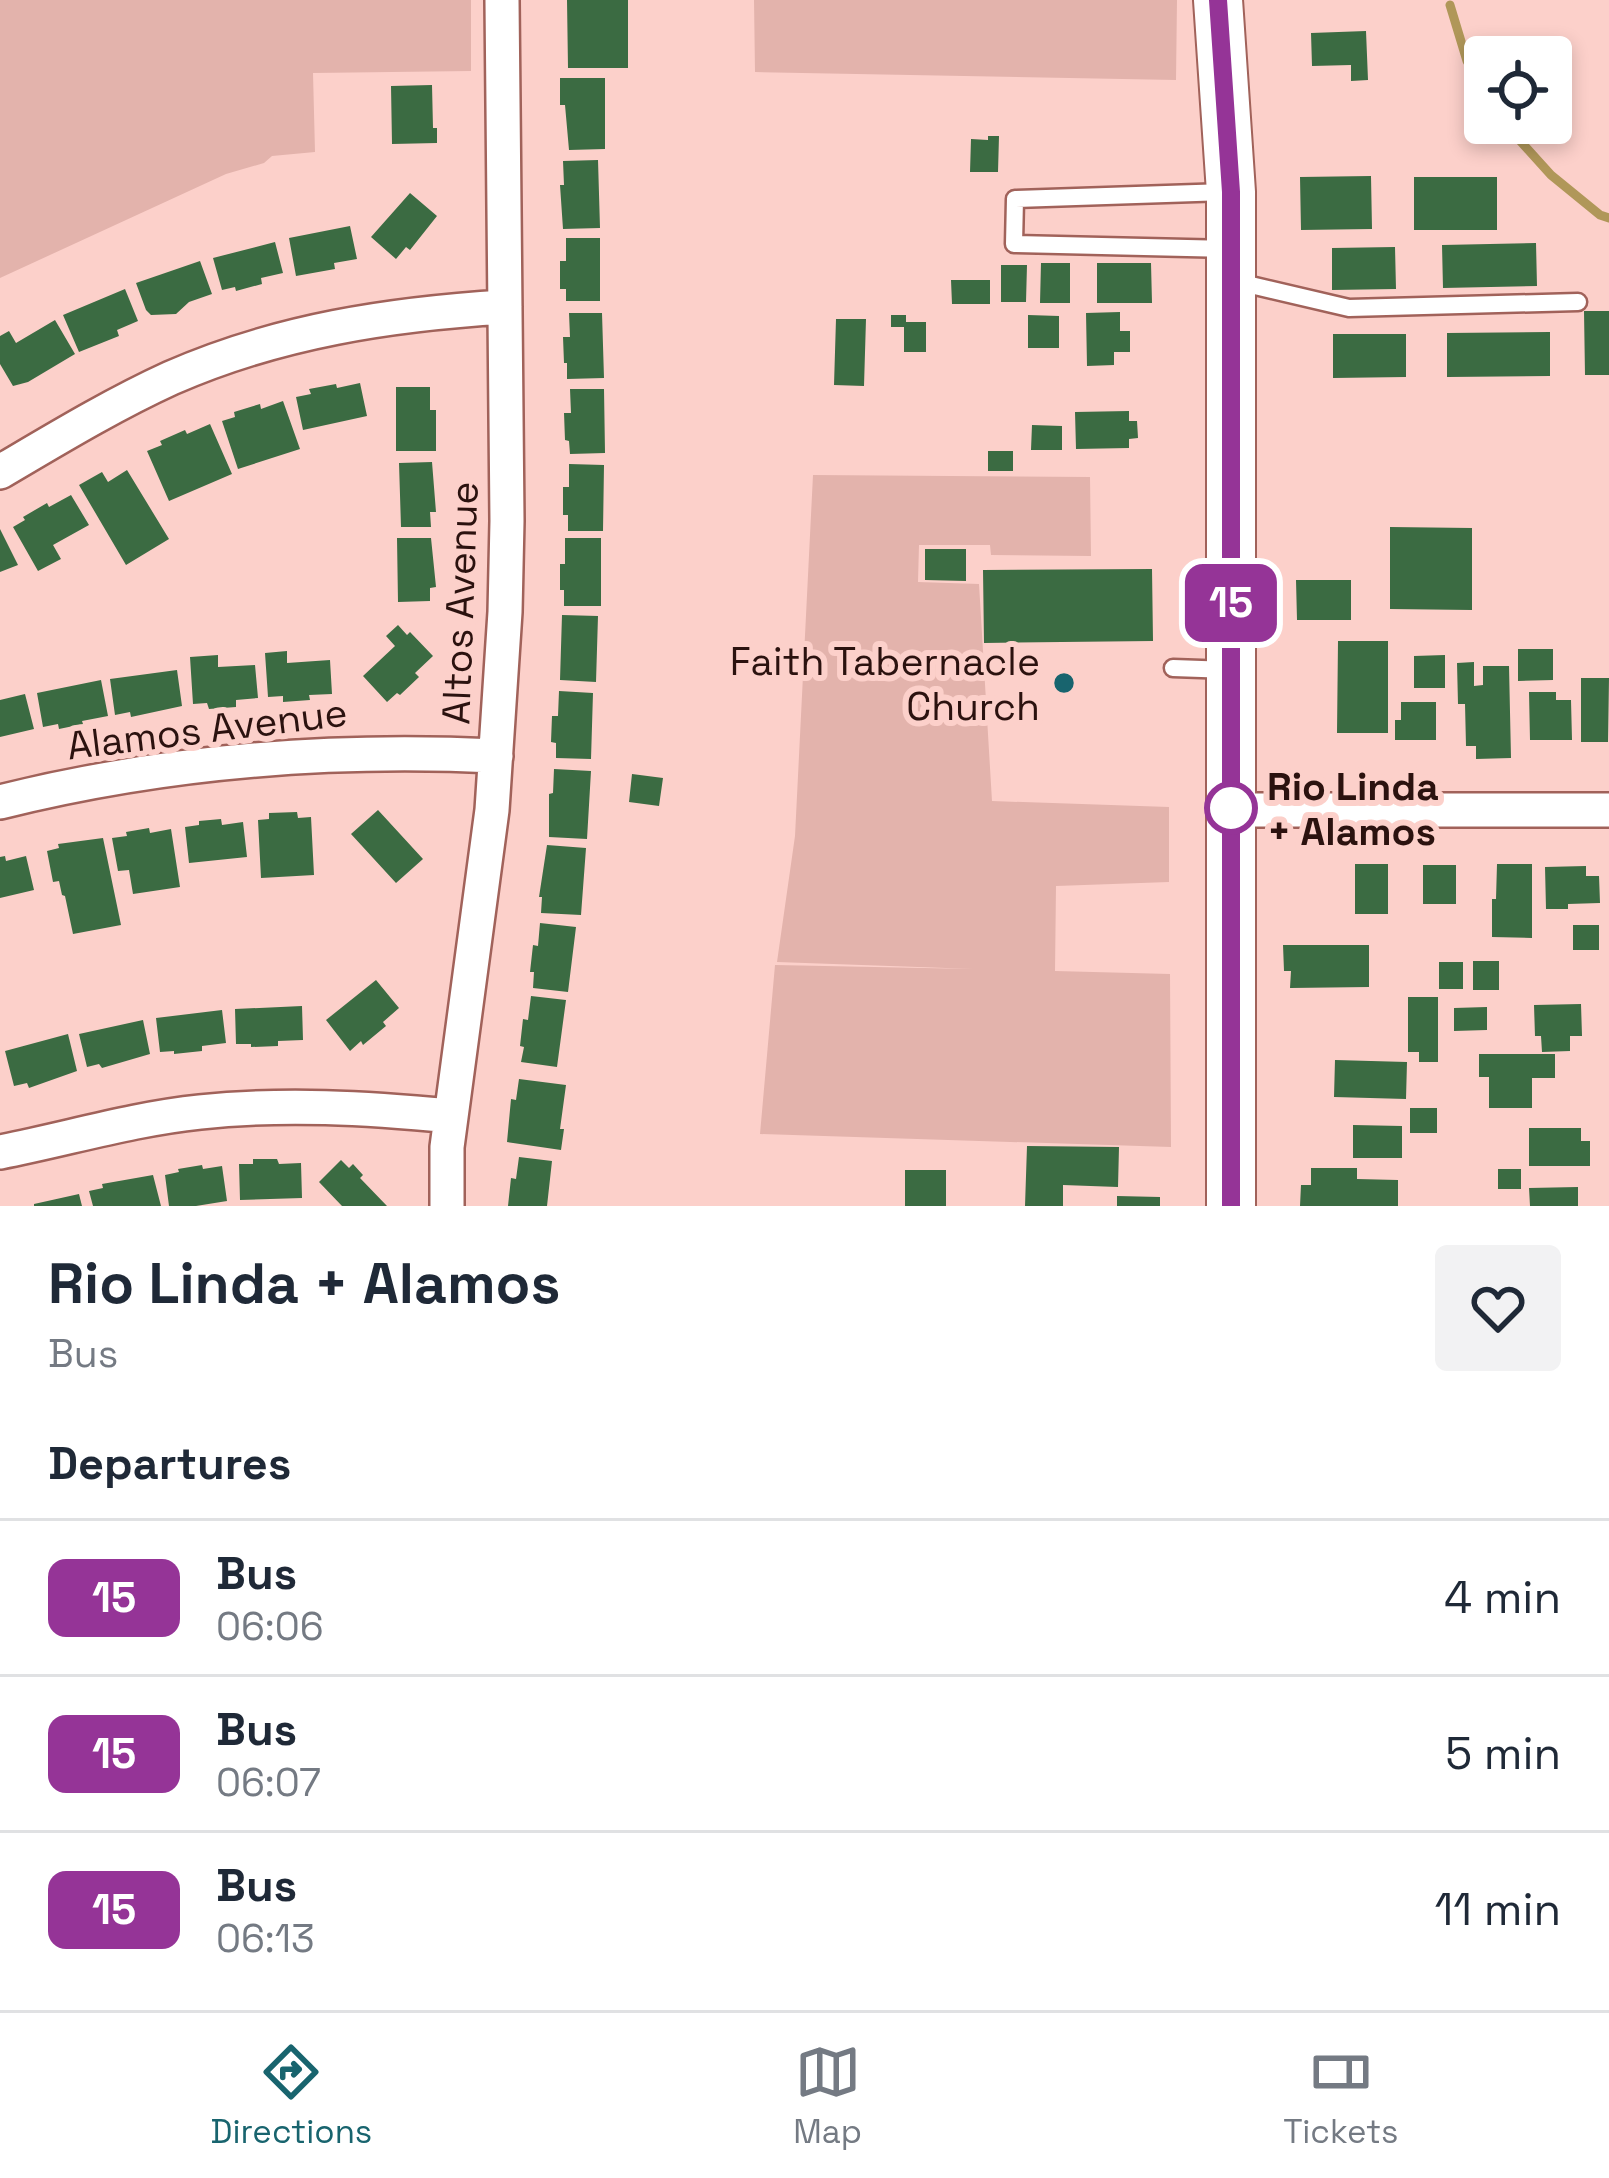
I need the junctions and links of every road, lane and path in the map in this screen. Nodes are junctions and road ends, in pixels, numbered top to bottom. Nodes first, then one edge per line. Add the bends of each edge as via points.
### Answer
1 (502, 0) edge
2 (1218, 0) edge
3 (1231, 192) junction
4 (1231, 265) junction
5 (1578, 302) dead end
6 (506, 307) junction
7 (0, 472) edge
8 (1173, 668) dead end
9 (1231, 670) junction
10 (496, 756) junction
11 (0, 802) edge
12 (1231, 810) junction
13 (1609, 810) edge
14 (451, 1116) junction
15 (0, 1152) edge
16 (447, 1206) edge
17 (1231, 1206) edge

1 - 6 street, Altos Avenue
2 - 3 main road
3 - 4 main road
3 - 4 lane via 1015,199 1014,244
4 - 5 lane via 1349,308
4 - 9 main road
6 - 7 street via 370,319 229,356 122,401
6 - 10 street, Altos Avenue
8 - 9 lane
9 - 12 main road
10 - 11 street, Alamos Avenue via 244,759
10 - 14 street, Altos Avenue
12 - 13 street
12 - 17 main road
14 - 15 street via 357,1107 198,1112
14 - 16 street, Altos Avenue

